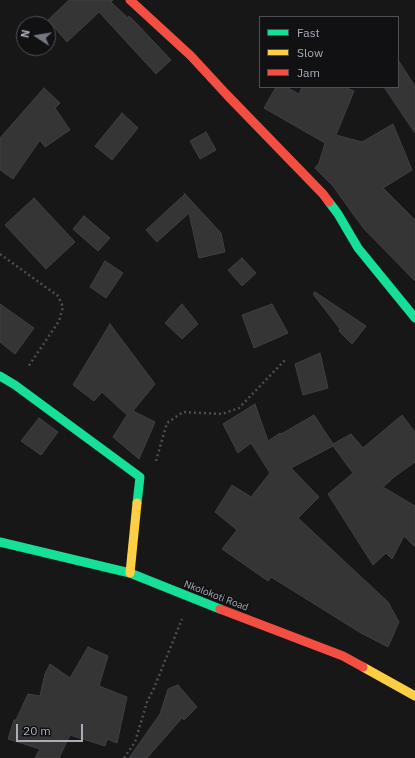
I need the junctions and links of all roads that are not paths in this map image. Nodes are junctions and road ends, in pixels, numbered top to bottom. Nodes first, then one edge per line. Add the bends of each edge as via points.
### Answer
1 (130, 0) edge
2 (415, 318) edge
3 (0, 376) edge
4 (0, 542) edge
5 (130, 573) junction
6 (415, 696) edge

1 - 2 street via 191,56 323,194 358,248
3 - 5 street via 140,477
4 - 5 street, Nkolokoti Road
5 - 6 street, Nkolokoti Road via 343,656

